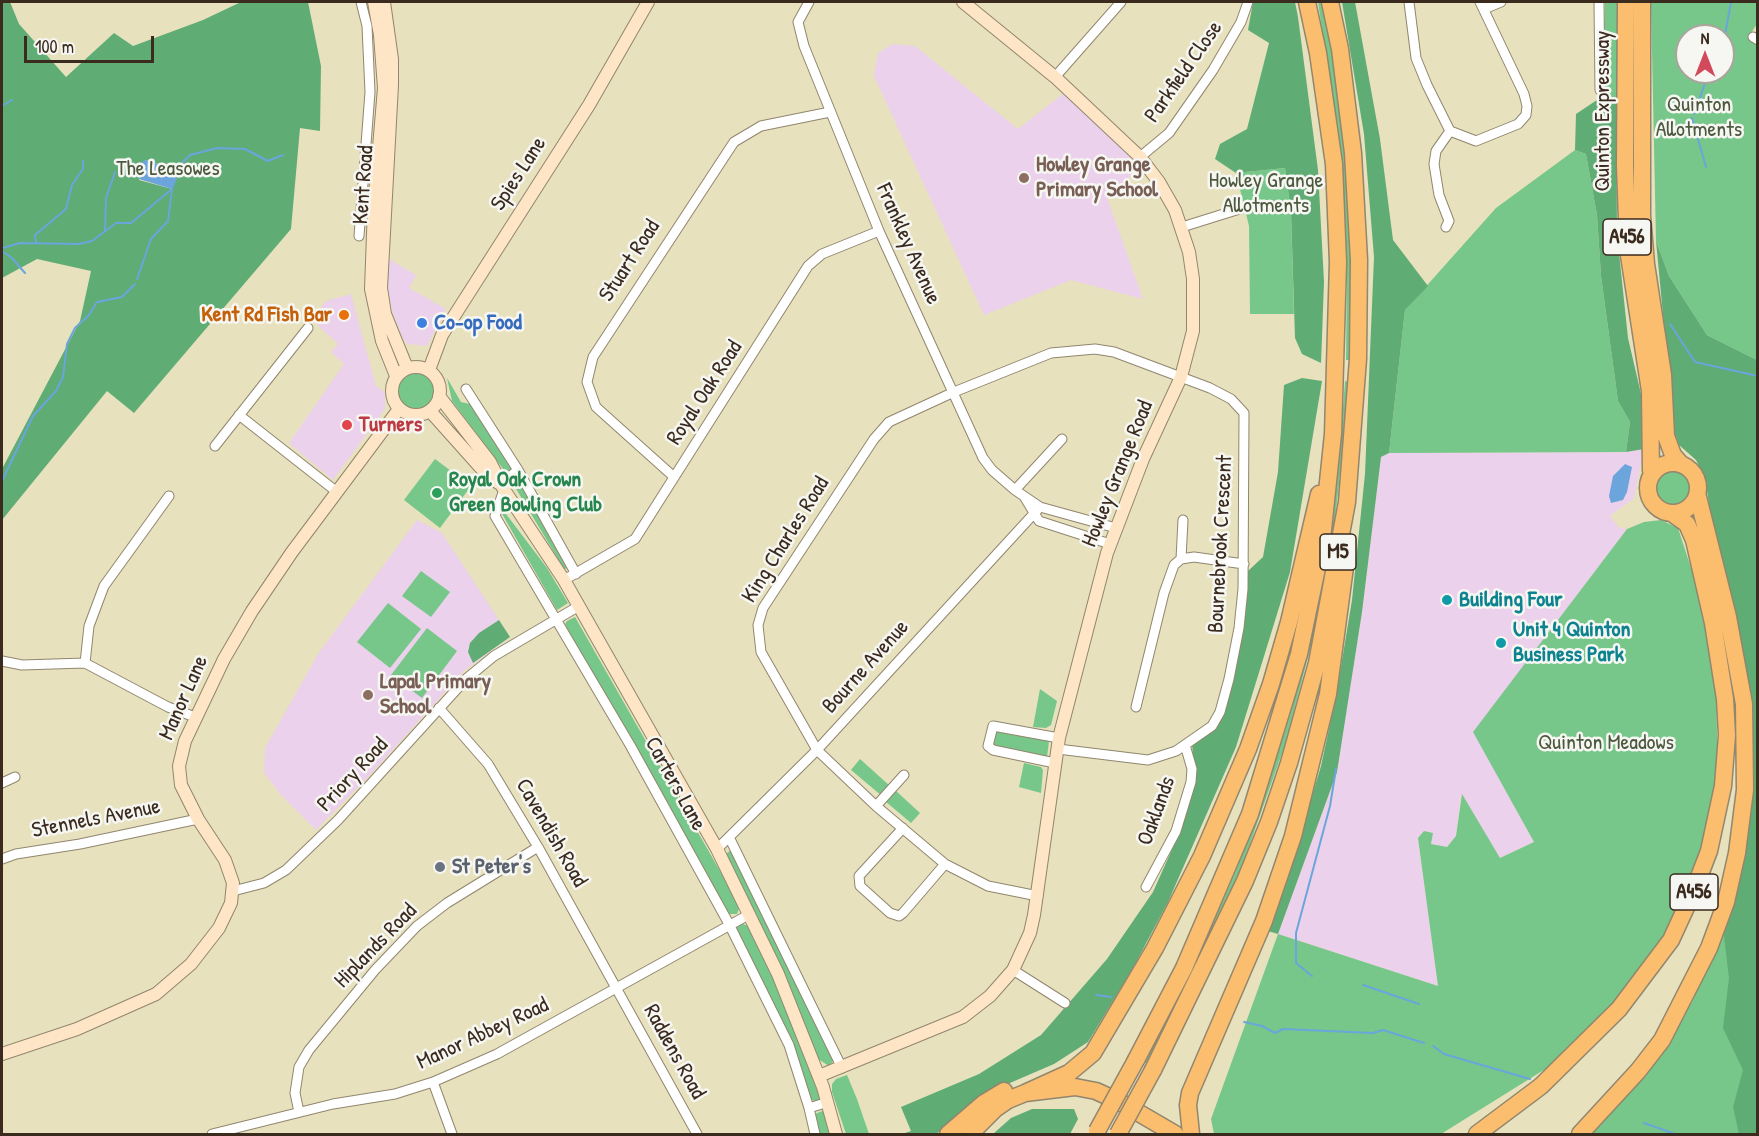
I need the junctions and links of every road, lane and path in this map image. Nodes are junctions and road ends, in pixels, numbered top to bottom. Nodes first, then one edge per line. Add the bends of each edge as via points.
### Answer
1 (361, 2) edge
2 (374, 2) edge
3 (384, 2) edge
4 (648, 2) edge
5 (809, 2) edge
6 (963, 2) edge
7 (1121, 2) edge
8 (1248, 2) edge
9 (1307, 2) edge
10 (1330, 2) edge
11 (1409, 2) edge
12 (1501, 2) edge
13 (1599, 2) edge
14 (1626, 2) edge
15 (1642, 2) edge
16 (1482, 5) edge
17 (373, 25) junction
18 (1055, 77) junction
19 (1600, 90) dead end
20 (830, 112) junction
21 (1450, 131) junction
22 (1140, 157) junction
23 (1246, 207) dead end
24 (1182, 227) junction
25 (1446, 227) dead end
26 (879, 231) junction
27 (359, 236) dead end
28 (308, 328) dead end
29 (407, 368) junction
30 (429, 370) junction
31 (396, 376) junction
32 (1181, 377) junction
33 (954, 392) junction
34 (466, 394) dead end
35 (440, 396) junction
36 (399, 409) junction
37 (430, 411) junction
38 (239, 415) junction
39 (1333, 434) junction
40 (1062, 439) dead end
41 (215, 446) dead end
42 (1680, 463) junction
43 (518, 470) junction
44 (1651, 471) junction
45 (674, 477) junction
46 (502, 486) junction
47 (1015, 490) junction
48 (337, 492) junction
49 (169, 496) dead end
50 (1698, 497) junction
51 (1025, 498) junction
52 (1347, 502) junction
53 (1040, 507) junction
54 (1673, 514) junction
55 (1034, 515) junction
56 (1183, 520) dead end
57 (1116, 528) junction
58 (1110, 544) junction
59 (1181, 559) junction
60 (1244, 564) junction
61 (576, 574) junction
62 (564, 580) junction
63 (579, 606) junction
64 (556, 618) junction
65 (2, 661) edge
66 (85, 663) junction
67 (1136, 707) dead end
68 (439, 708) junction
69 (195, 717) junction
70 (1058, 743) junction
71 (1185, 745) junction
72 (817, 750) junction
73 (1055, 763) junction
74 (2, 770) edge
75 (904, 775) dead end
76 (8, 780) edge
77 (876, 806) junction
78 (198, 819) junction
79 (903, 828) junction
80 (730, 839) junction
81 (538, 847) junction
82 (717, 849) junction
83 (2, 855) edge
84 (945, 864) junction
85 (1146, 888) dead end
86 (233, 891) junction
87 (1038, 896) junction
88 (750, 914) junction
89 (729, 924) junction
90 (1013, 970) junction
91 (616, 988) junction
92 (1065, 1003) dead end
93 (2, 1054) edge
94 (1078, 1065) junction
95 (842, 1068) junction
96 (819, 1076) junction
97 (433, 1082) junction
98 (1026, 1093) junction
99 (828, 1102) junction
100 (809, 1108) junction
101 (299, 1112) junction
102 (1096, 1133) edge
103 (214, 1134) edge
104 (453, 1134) edge
105 (697, 1134) edge
106 (815, 1134) edge
107 (836, 1134) edge
108 (948, 1134) edge
109 (970, 1134) edge
110 (1118, 1134) edge
111 (1175, 1134) edge
112 (1191, 1134) edge
113 (1477, 1134) edge
114 (1580, 1134) edge

1 - 17 street, Kent Road
2 - 17 street, Kent Road
3 - 29 street, Kent Road via 392,86 381,288 385,314
4 - 30 street, Spies Lane via 589,105 442,335
5 - 20 street, Frankley Avenue via 798,28
6 - 18 street, Howley Grange Road
7 - 18 street
8 - 22 street, Parkfield Close via 1241,22 1169,133
9 - 39 highway, M5 via 1334,164 1338,262
10 - 52 highway, M5 via 1353,153 1359,260 1358,359
11 - 21 street via 1416,58
12 - 16 street
13 - 19 street
14 - 44 highway, Quinton Expressway / A456 via 1628,249 1650,391
15 - 42 highway, Quinton Expressway / A456 via 1642,216 1663,375 1666,436
16 - 21 street via 1524,94 1526,115 1518,124 1476,141
17 - 27 street, Kent Road
17 - 31 street, Kent Road via 384,87 371,289 382,341
18 - 22 street, Howley Grange Road
20 - 26 street, Frankley Avenue
20 - 45 street, Stuart Road via 761,126 734,142 592,357 587,382 597,407
21 - 25 street via 1436,151 1434,164 1439,195 1449,221
22 - 24 street, Howley Grange Road via 1169,198
23 - 24 street
24 - 32 street, Howley Grange Road via 1194,279 1194,314
26 - 33 street, Frankley Avenue
26 - 45 street, Royal Oak Road via 822,254 808,266
28 - 38 street
29 - 30 street
29 - 31 street
30 - 35 street via 438,382
31 - 36 street via 392,393
32 - 33 street, Bournebrook Crescent via 1114,352 1072,349 1051,353
32 - 57 street, Howley Grange Road
32 - 60 street, Bournebrook Crescent via 1231,399 1244,413
33 - 47 street, Frankley Avenue via 983,458
33 - 72 street, King Charles Road via 881,429 763,608 758,640 761,652
34 - 43 street
35 - 37 street
35 - 46 street, Carters Lane via 490,462
36 - 37 street via 414,415
36 - 48 street, Manor Lane
37 - 46 street, Carters Lane via 489,477
38 - 41 street
38 - 48 street
39 - 94 highway via 1289,622 1248,749 1202,856 1155,948 1094,1053
39 - 102 highway, M5, bridge via 1321,549 1299,654 1269,759 1250,814 1184,968
40 - 47 street
42 - 44 highway via 1669,462
42 - 50 highway via 1696,477
43 - 46 street
43 - 61 street
44 - 54 highway via 1647,488 1650,499 1662,511
45 - 61 street, Royal Oak Road via 634,539
46 - 62 street, Carters Lane
46 - 64 street, Carters Lane via 495,516
47 - 51 street, Frankley Avenue
48 - 69 street, Manor Lane via 252,611
49 - 66 street via 104,586 89,626
50 - 54 highway via 1685,510
50 - 114 highway, A456 via 1728,617 1744,704 1745,790 1737,853 1726,902 1709,948 1662,1040
51 - 53 street, Frankley Avenue
51 - 55 street, Frankley Avenue
52 - 110 highway, M5, bridge via 1317,663 1279,793 1245,881
52 - 112 highway via 1341,608 1318,744 1264,921 1190,1093
53 - 55 street, Bourne Avenue
53 - 57 street, Frankley Avenue
54 - 113 highway, A456 via 1687,524 1694,540 1725,699 1723,786 1709,851 1671,940 1619,1009 1541,1086
55 - 58 street via 1045,523
55 - 72 street, Bourne Avenue
56 - 59 street
57 - 58 street, Howley Grange Road
58 - 70 street, Howley Grange Road
59 - 60 street via 1211,558
59 - 67 street via 1168,577
60 - 71 street, Bournebrook Crescent via 1239,628 1220,712 1212,726
61 - 62 street, Royal Oak Road
62 - 63 street, Carters Lane
63 - 64 street, Priory Road
63 - 82 street, Carters Lane
64 - 68 street, Priory Road via 494,656
64 - 89 street, Carters Lane
65 - 66 street via 22,665
66 - 69 street
68 - 81 street, Cavendish Road via 489,764
68 - 86 street, Priory Road via 305,854 264,883
69 - 78 street, Manor Lane via 182,750 179,773 184,794
70 - 71 street, Bournebrook Crescent via 1148,760 1166,756
70 - 73 street, Howley Grange Road
70 - 73 street via 993,726 988,746
71 - 85 street, Oaklands via 1192,769 1191,783 1176,831
72 - 77 street, King Charles Road
72 - 80 street, Bourne Avenue
73 - 87 street, Howley Grange Road
74 - 76 street
75 - 77 street
77 - 79 street, King Charles Road
78 - 83 street, Stennels Avenue
78 - 86 street, Manor Lane via 225,860
79 - 84 street, King Charles Road
79 - 84 street via 859,876 860,886 890,913 903,913
80 - 82 street, Bourne Avenue
80 - 95 street, Carters Lane
81 - 91 street, Cavendish Road
81 - 101 street, Hiplands Road via 447,903 375,970 299,1067 295,1093
82 - 88 street, Carters Lane
84 - 87 street, King Charles Road via 988,886
86 - 93 street via 219,928 170,984 125,1010
87 - 90 street, Howley Grange Road via 1030,933
88 - 89 street, Manor Abbey Road
88 - 96 street, Carters Lane
89 - 91 street, Manor Abbey Road
89 - 100 street, Carters Lane via 789,1045
90 - 92 street
90 - 95 street, Howley Grange Road via 990,996 963,1017
91 - 97 street, Manor Abbey Road via 497,1054
91 - 105 street, Raddens Road
94 - 98 highway
94 - 108 highway via 996,1095
95 - 96 street, Howley Grange Road
96 - 99 street, Carters Lane
97 - 101 street, Manor Abbey Road via 395,1094
97 - 104 street
98 - 109 highway via 995,1109
98 - 111 highway via 1075,1087 1096,1091
99 - 100 street
99 - 107 street, Carters Lane
100 - 106 street, Carters Lane
101 - 103 street, Manor Abbey Road

